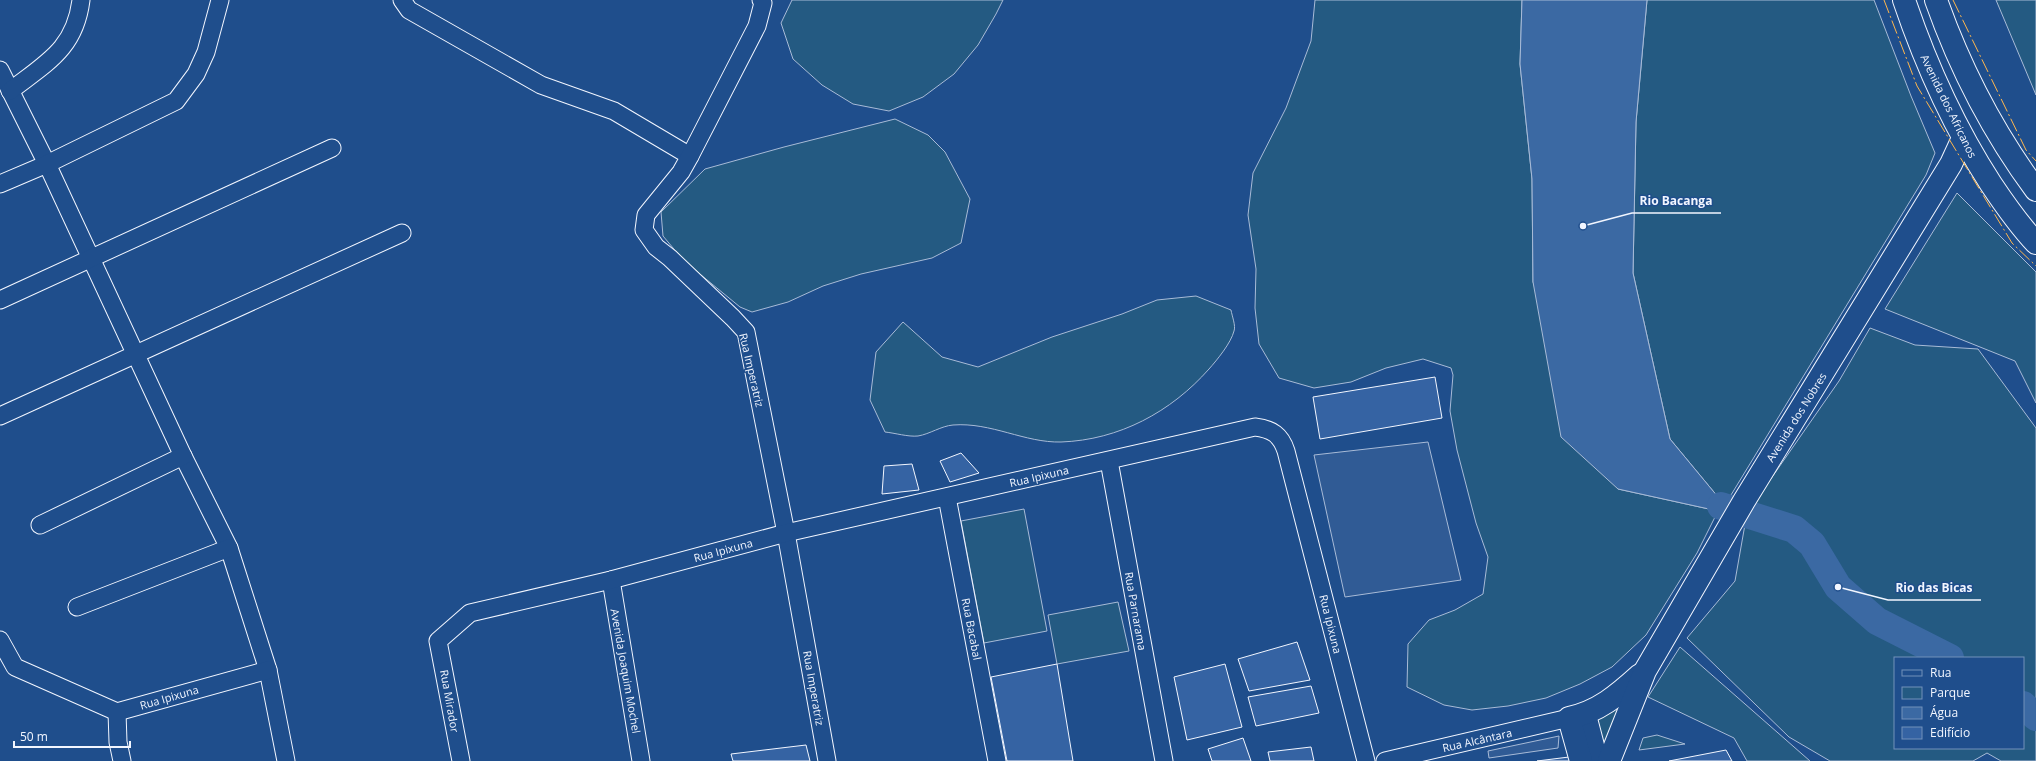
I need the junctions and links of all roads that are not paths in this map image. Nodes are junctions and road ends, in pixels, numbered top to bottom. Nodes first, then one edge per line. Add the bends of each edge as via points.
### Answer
1 (81, 0) edge
2 (220, 0) edge
3 (402, 0) edge
4 (761, 0) edge
5 (1904, 0) edge
6 (1936, 0) edge
7 (0, 70) edge
8 (10, 91) junction
9 (1963, 138) junction
10 (332, 148) dead end
11 (690, 156) junction
12 (1976, 160) junction
13 (47, 164) junction
14 (1951, 164) junction
15 (0, 184) edge
16 (2036, 190) edge
17 (402, 232) dead end
18 (2036, 243) edge
19 (92, 260) junction
20 (0, 300) edge
21 (135, 354) junction
22 (0, 416) edge
23 (183, 456) junction
24 (1109, 461) junction
25 (947, 497) junction
26 (40, 525) dead end
27 (786, 533) junction
28 (229, 548) junction
29 (611, 580) junction
30 (77, 607) dead end
31 (0, 640) edge
32 (438, 641) joint
33 (268, 670) junction
34 (1645, 671) junction
35 (117, 712) junction
36 (1577, 716) junction
37 (122, 761) edge
38 (286, 761) edge
39 (461, 761) edge
40 (641, 761) edge
41 (828, 761) edge
42 (997, 761) edge
43 (1164, 761) edge
44 (1366, 761) edge
45 (1386, 761) edge
46 (1581, 761) edge
47 (1597, 761) edge
48 (1609, 761) edge

1 - 8 street via 77,25 66,43 51,60
2 - 13 street via 206,52 196,74 176,101
3 - 11 street via 409,10 541,85 614,111
4 - 11 street, Rua Imperatriz via 763,3 757,26
5 - 9 main road, Avenida dos Africanos via 1922,51
6 - 16 main road via 1948,34 1983,106 2002,140
7 - 8 street
8 - 13 street
9 - 12 main road, Avenida dos Africanos
9 - 14 main road, Avenida dos Nobres
10 - 19 street
11 - 27 street, Rua Imperatriz via 681,172 646,215 644,230 656,247 746,332
12 - 14 main road via 1966,159
12 - 18 main road, Avenida dos Africanos via 2018,222
13 - 15 street
13 - 19 street
14 - 34 main road, Avenida dos Nobres via 1744,501
17 - 21 street
19 - 20 street
19 - 21 street
21 - 22 street
21 - 23 street
23 - 26 street
23 - 28 street
24 - 25 street, Rua Ipixuna
24 - 43 street, Rua Parnarama
24 - 44 street, Rua Ipixuna via 1255,427 1267,429 1282,440
25 - 27 street, Rua Ipixuna
25 - 42 street, Rua Bacabal
27 - 29 street, Rua Ipixuna
27 - 41 street, Rua Imperatriz
28 - 30 street
28 - 33 street
29 - 32 street, Rua Ipixuna via 470,613
29 - 40 street, Avenida Joaquim Mochel
31 - 35 street via 15,667
32 - 39 street, Rua Mirador
33 - 35 street, Rua Ipixuna
33 - 38 street
34 - 36 main road, Avenida dos Nobres via 1617,696
34 - 48 main road, Avenida dos Nobres
35 - 37 street via 118,742
36 - 45 street, Rua Alcântara
36 - 46 main road
36 - 47 main road

